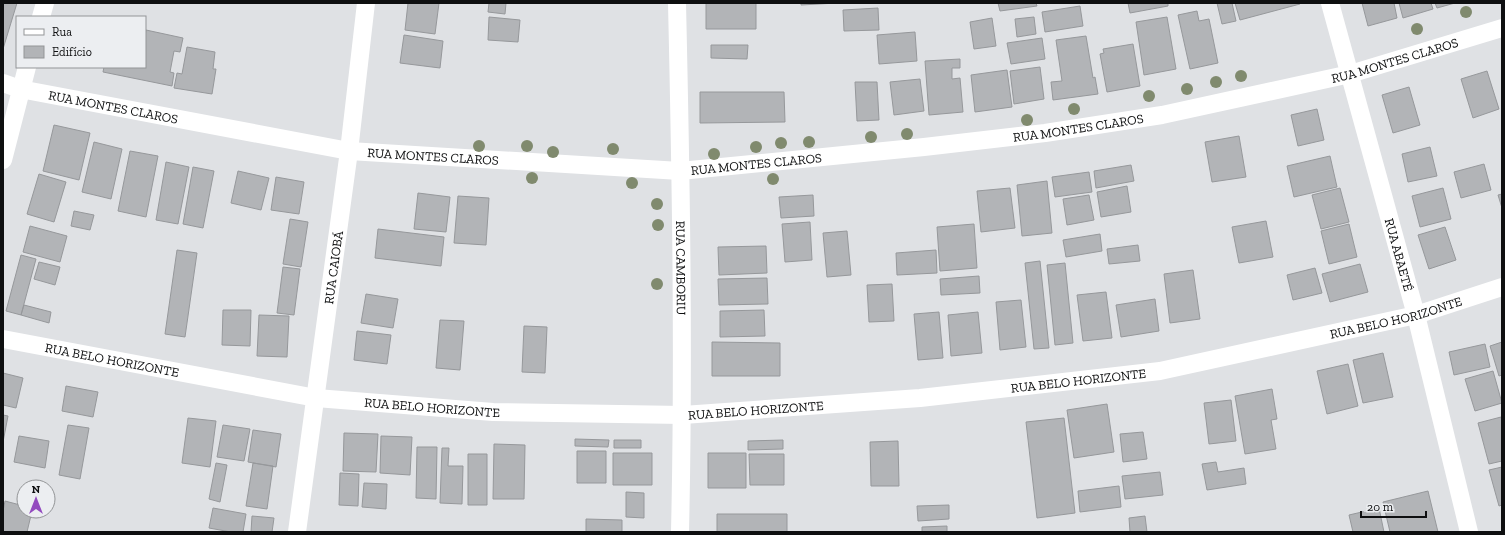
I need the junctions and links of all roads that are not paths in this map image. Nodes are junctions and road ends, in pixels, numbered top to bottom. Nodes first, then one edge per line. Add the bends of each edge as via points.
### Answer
1 (45, 3) edge
2 (366, 3) edge
3 (677, 3) edge
4 (1330, 3) edge
5 (41, 16) edge
6 (1502, 28) edge
7 (27, 68) edge
8 (1350, 74) junction
9 (3, 83) edge
10 (20, 89) junction
11 (349, 151) junction
12 (3, 160) edge
13 (680, 171) junction
14 (1502, 287) edge
15 (1416, 315) junction
16 (3, 339) edge
17 (316, 398) junction
18 (683, 415) junction
19 (297, 532) edge
20 (680, 532) edge
21 (1469, 532) edge

1 - 5 street
2 - 11 street, RUA CAIOBÁ
3 - 13 street, RUA CAMBORIU
4 - 8 street, RUA ABAETÉ
6 - 8 street, RUA MONTES CLAROS
7 - 10 street
8 - 13 street, RUA MONTES CLAROS via 1162,115 1045,133 924,148
8 - 15 street, RUA ABAETÉ
9 - 10 street, RUA MONTES CLAROS
10 - 11 street, RUA MONTES CLAROS
10 - 12 street
11 - 13 street, RUA MONTES CLAROS
11 - 17 street, RUA CAIOBÁ
13 - 18 street, RUA CAMBORIU
14 - 15 street, RUA BELO HORIZONTE
15 - 18 street, RUA BELO HORIZONTE via 1160,371 920,398
15 - 21 street, RUA ABAETÉ
16 - 17 street, RUA BELO HORIZONTE
17 - 18 street, RUA BELO HORIZONTE via 493,412
17 - 19 street, RUA CAIOBÁ
18 - 20 street, RUA CAMBORIU

